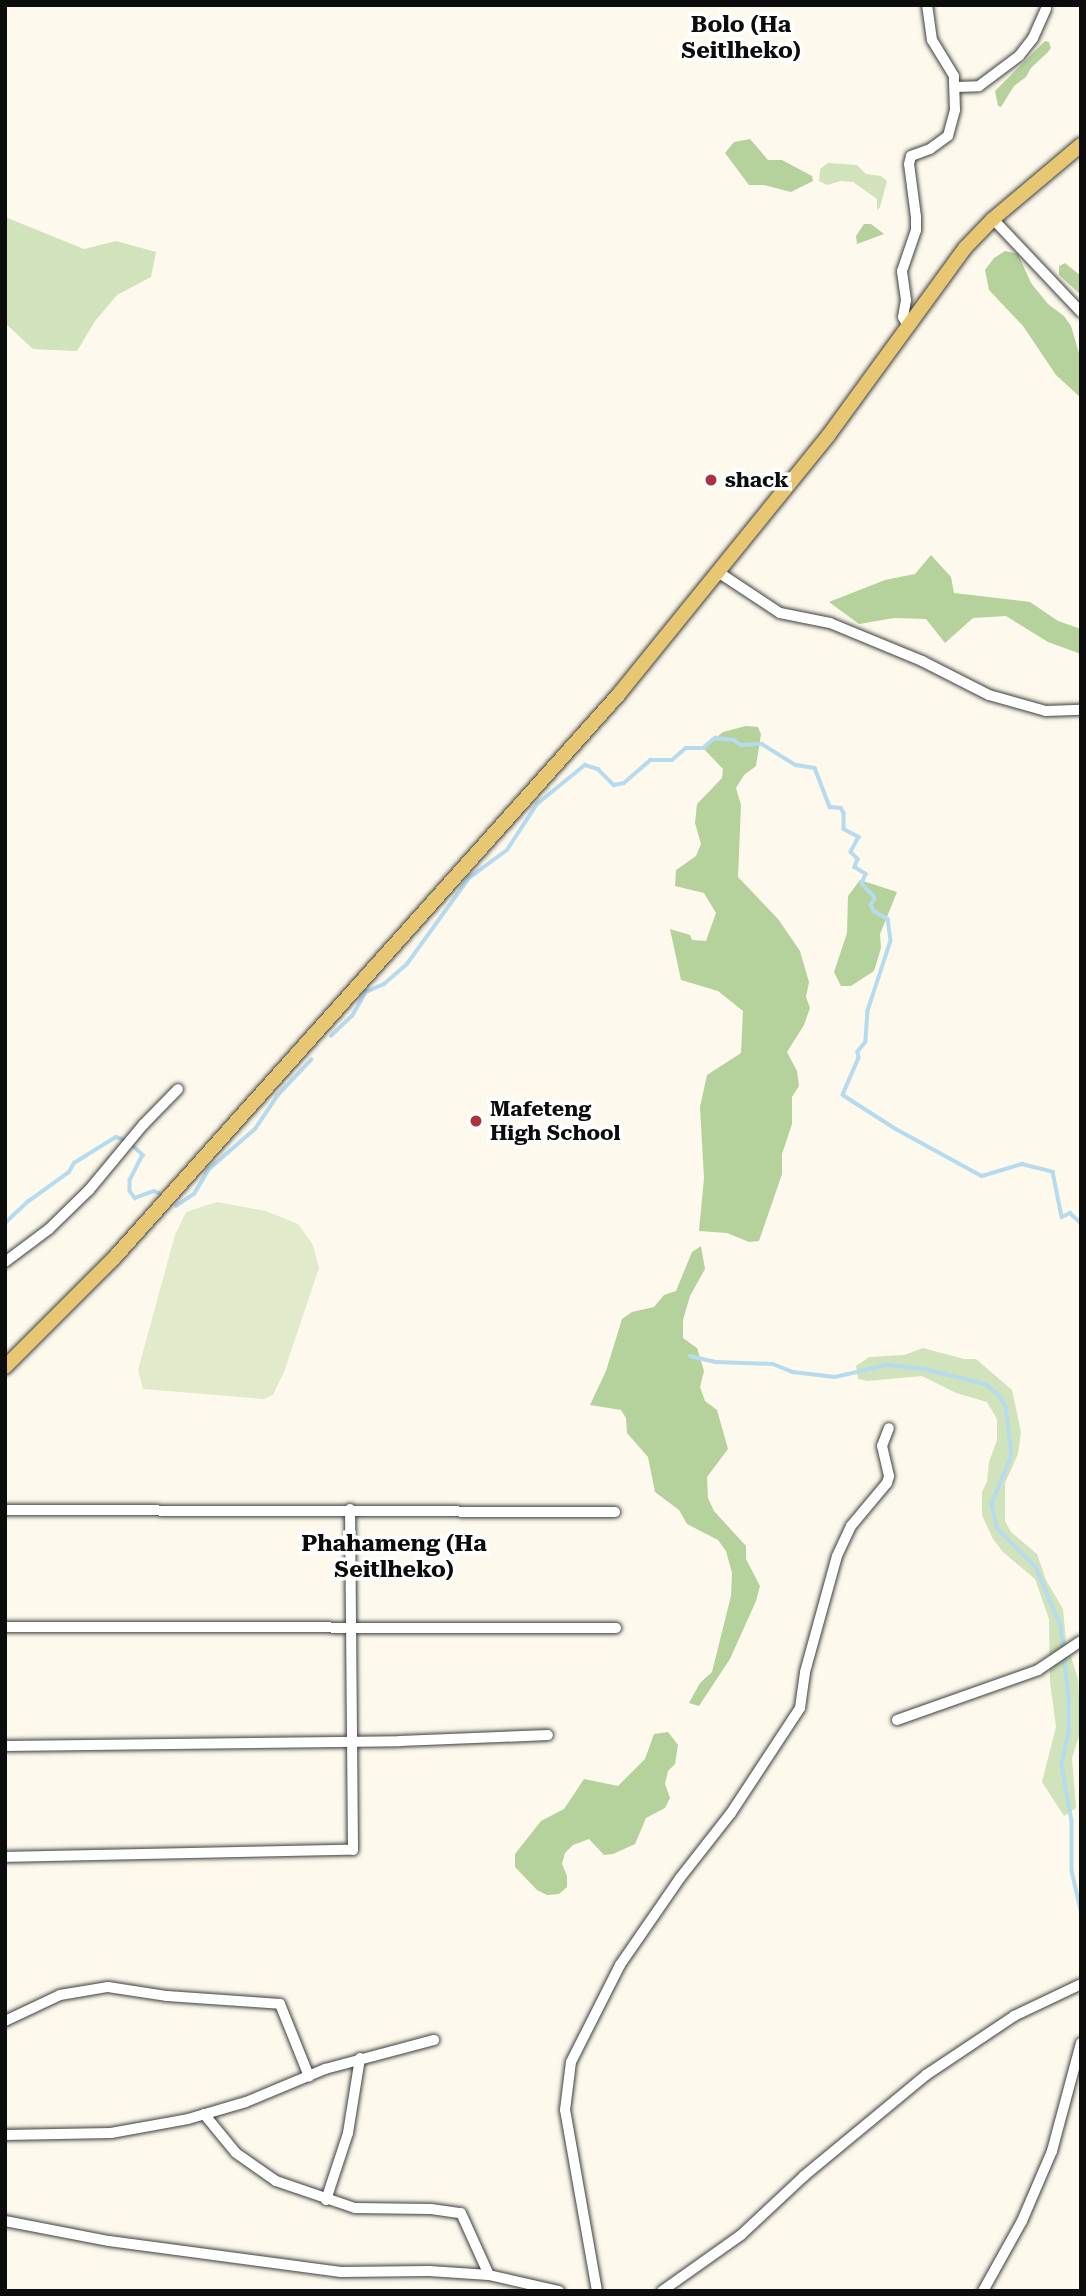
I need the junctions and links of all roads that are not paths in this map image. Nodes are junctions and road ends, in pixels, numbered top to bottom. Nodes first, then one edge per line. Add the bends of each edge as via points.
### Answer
1 (927, 5) edge
2 (1046, 9) dead end
3 (956, 87) junction
4 (1081, 145) edge
5 (993, 219) junction
6 (1081, 312) edge
7 (908, 327) junction
8 (718, 572) junction
9 (1081, 710) edge
10 (178, 1089) dead end
11 (5, 1262) edge
12 (5, 1367) edge
13 (889, 1427) dead end
14 (350, 1509) junction
15 (5, 1510) edge
16 (615, 1512) dead end
17 (351, 1626) junction
18 (5, 1627) edge
19 (616, 1628) dead end
20 (1081, 1641) edge
21 (897, 1720) dead end
22 (548, 1735) dead end
23 (353, 1741) junction
24 (5, 1746) edge
25 (5, 1857) edge
26 (1080, 1986) edge
27 (5, 2021) edge
28 (435, 2040) dead end
29 (1081, 2043) edge
30 (360, 2059) junction
31 (309, 2076) junction
32 (204, 2114) junction
33 (5, 2135) edge
34 (326, 2200) junction
35 (5, 2221) edge
36 (489, 2275) junction
37 (559, 2291) edge
38 (597, 2291) edge
39 (662, 2291) edge
40 (983, 2291) edge

1 - 3 street via 932,40
2 - 3 street via 1019,56 979,86
3 - 7 street via 948,136 911,156 909,164 916,230 902,271 903,317
4 - 5 main road
5 - 6 street
5 - 7 main road via 933,288
7 - 8 main road via 828,436
8 - 9 street via 780,613 830,623 989,695 1046,711
8 - 12 main road via 561,761 115,1257
10 - 11 street via 89,1190
13 - 38 street via 882,1446 887,1483 851,1525 837,1556 805,1672 800,1708 731,1813 620,1965 571,2062 565,2110
14 - 15 street
14 - 16 street
14 - 17 street
17 - 18 street
17 - 19 street
17 - 23 street
20 - 21 street via 1038,1670
22 - 23 street
23 - 24 street
23 - 25 street via 354,1850
26 - 39 street via 1014,2016 926,2075 741,2235
27 - 31 street via 60,1995 108,1987 280,2004
28 - 30 street
29 - 40 street via 1052,2151 1022,2221
30 - 31 street
30 - 34 street via 348,2133
31 - 32 street
32 - 33 street via 111,2133
32 - 34 street via 236,2153 275,2181
34 - 36 street via 355,2208 461,2213
35 - 36 street via 109,2241 341,2272
36 - 37 street

